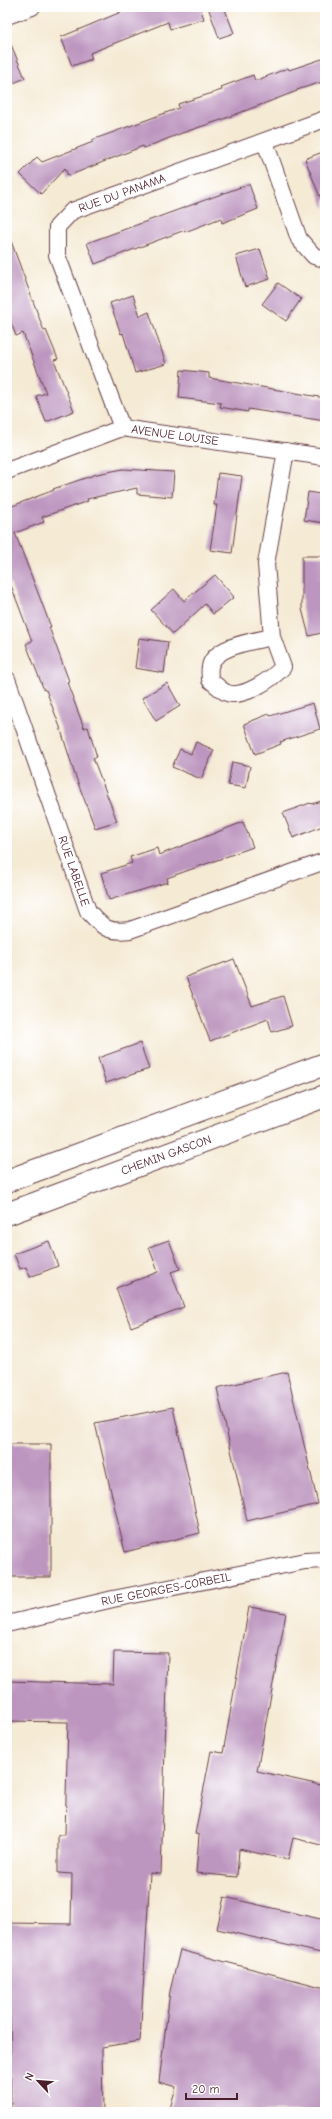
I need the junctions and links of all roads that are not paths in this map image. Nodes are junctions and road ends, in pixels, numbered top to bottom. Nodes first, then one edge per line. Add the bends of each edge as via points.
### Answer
1 (32, 7) edge
2 (7, 16) edge
3 (325, 119) edge
4 (265, 142) junction
5 (325, 259) edge
6 (122, 428) junction
7 (286, 451) junction
8 (325, 457) edge
9 (7, 471) edge
10 (272, 637) junction
11 (7, 679) edge
12 (325, 861) edge
13 (325, 1064) edge
14 (325, 1096) edge
15 (7, 1181) edge
16 (7, 1214) edge
17 (325, 1560) edge
18 (7, 1624) edge

1 - 2 street
3 - 4 street, RUE DU PANAMA
4 - 5 street via 300,239 314,256
4 - 6 street, RUE DU PANAMA via 72,211 58,227 57,254
6 - 7 street, AVENUE LOUISE
6 - 9 street, AVENUE LOUISE
7 - 8 street, AVENUE LOUISE
7 - 10 street via 266,564
10 - 10 street via 283,667 274,677 255,688 232,694 225,692 210,680 210,666 218,653
11 - 12 street, RUE LABELLE via 88,911 102,927 116,932 130,930
13 - 15 main road
14 - 16 main road, CHEMIN GASCON
17 - 18 street, RUE GEORGES-CORBEIL via 306,1561

